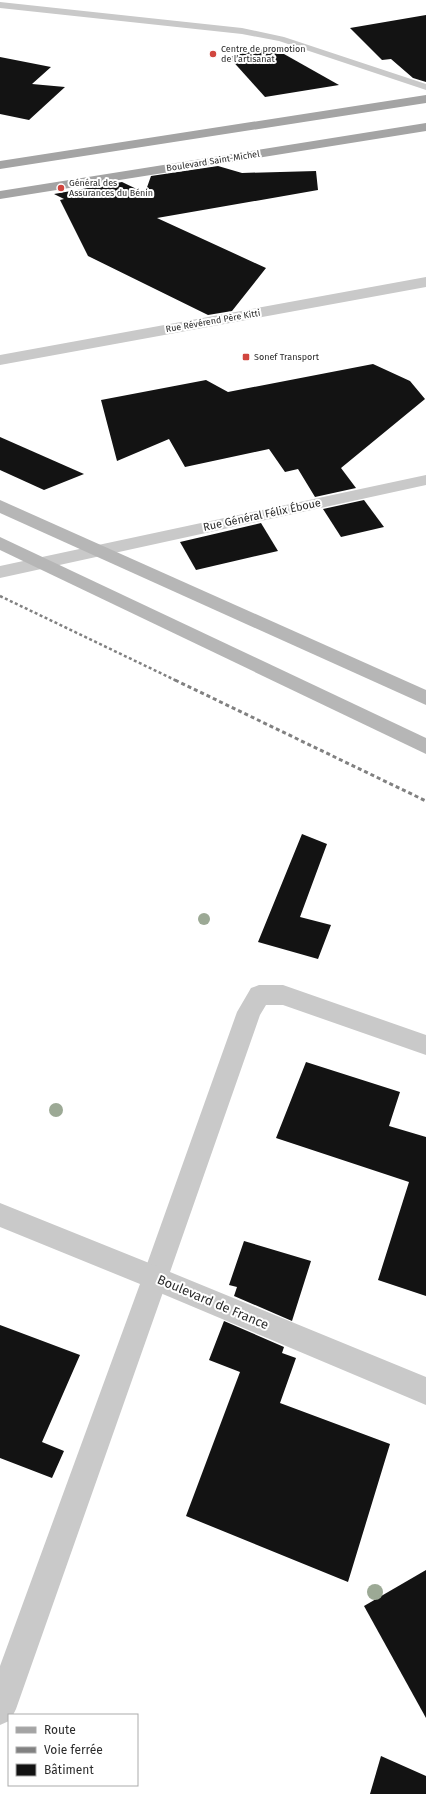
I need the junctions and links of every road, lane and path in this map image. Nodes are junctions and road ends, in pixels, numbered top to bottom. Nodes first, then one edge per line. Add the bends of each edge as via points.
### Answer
1 (0, 5) edge
2 (426, 87) edge
3 (426, 99) edge
4 (426, 128) edge
5 (0, 164) edge
6 (0, 195) edge
7 (426, 282) edge
8 (0, 360) edge
9 (426, 480) edge
10 (0, 506) edge
11 (0, 543) edge
12 (98, 550) junction
13 (0, 572) edge
14 (426, 698) edge
15 (426, 747) edge
16 (426, 1045) edge
17 (0, 1215) edge
18 (155, 1278) junction
19 (426, 1391) edge
20 (0, 1709) edge

1 - 2 lane via 242,31 281,38
3 - 5 main road
4 - 6 main road, Boulevard Saint-Michel
7 - 8 street, Rue Révérend Père Kitti
9 - 12 street, Rue Général Félix Éboue
10 - 12 main road
11 - 15 main road
12 - 13 street, Rue Général Félix Éboue
12 - 14 main road
16 - 18 street via 282,995 259,995 249,1012
17 - 18 street, Boulevard de France
18 - 19 street, Boulevard de France
18 - 20 street

